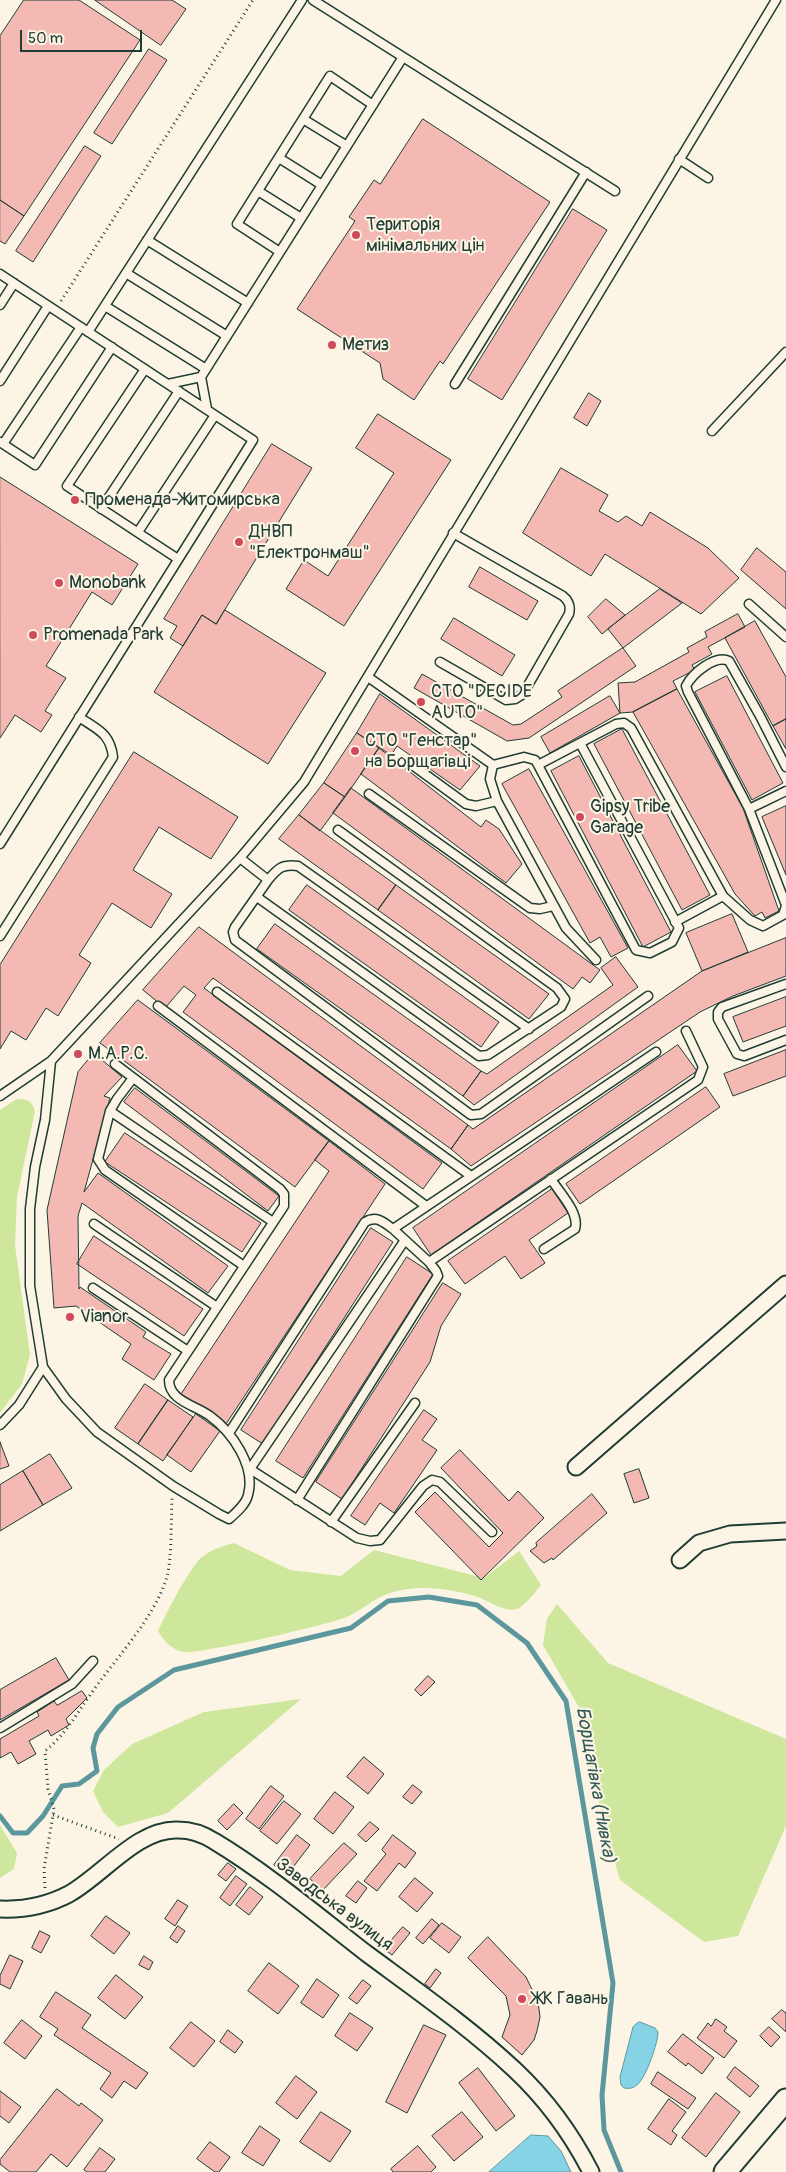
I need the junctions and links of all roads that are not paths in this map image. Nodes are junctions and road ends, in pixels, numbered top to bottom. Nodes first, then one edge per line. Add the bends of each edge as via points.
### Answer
1 (302, 0) edge
2 (314, 0) edge
3 (776, 0) edge
4 (403, 57) junction
5 (373, 105) junction
6 (303, 119) junction
7 (347, 146) junction
8 (279, 158) junction
9 (679, 160) junction
10 (586, 172) junction
11 (708, 178) dead end
12 (322, 185) junction
13 (258, 191) junction
14 (615, 191) dead end
15 (301, 218) junction
16 (147, 240) junction
17 (280, 252) junction
18 (126, 273) junction
19 (0, 274) edge
20 (14, 283) junction
21 (248, 303) junction
22 (0, 305) edge
23 (105, 306) junction
24 (52, 308) junction
25 (84, 329) junction
26 (227, 336) junction
27 (112, 347) junction
28 (786, 352) edge
29 (145, 369) junction
30 (206, 369) junction
31 (201, 376) junction
32 (0, 381) edge
33 (168, 384) junction
34 (455, 384) dead end
35 (179, 391) junction
36 (207, 409) junction
37 (215, 415) junction
38 (712, 431) dead end
39 (1, 443) edge
40 (101, 509) junction
41 (138, 532) junction
42 (453, 533) junction
43 (178, 559) junction
44 (749, 604) dead end
45 (786, 637) edge
46 (440, 662) dead end
47 (368, 677) junction
48 (79, 717) junction
49 (580, 743) junction
50 (411, 764) dead end
51 (493, 765) junction
52 (538, 765) junction
53 (786, 767) edge
54 (786, 791) edge
55 (369, 794) dead end
56 (497, 801) junction
57 (749, 809) junction
58 (338, 830) dead end
59 (0, 844) edge
60 (240, 858) junction
61 (268, 880) junction
62 (723, 896) junction
63 (256, 897) junction
64 (554, 906) junction
65 (786, 906) edge
66 (676, 922) junction
67 (0, 936) edge
68 (596, 960) dead end
69 (786, 984) edge
70 (217, 992) dead end
71 (648, 996) dead end
72 (158, 1006) dead end
73 (530, 1029) junction
74 (686, 1031) dead end
75 (786, 1040) edge
76 (656, 1052) dead end
77 (51, 1061) junction
78 (114, 1064) dead end
79 (133, 1078) junction
80 (0, 1096) edge
81 (110, 1111) junction
82 (471, 1176) junction
83 (551, 1179) junction
84 (426, 1206) junction
85 (273, 1222) junction
86 (94, 1224) dead end
87 (393, 1229) junction
88 (405, 1240) junction
89 (544, 1249) dead end
90 (429, 1262) junction
91 (244, 1266) junction
92 (786, 1284) edge
93 (93, 1288) dead end
94 (217, 1307) junction
95 (188, 1352) junction
96 (43, 1367) junction
97 (415, 1403) dead end
98 (0, 1425) edge
99 (229, 1434) junction
100 (576, 1467) dead end
101 (250, 1470) junction
102 (297, 1500) junction
103 (332, 1522) junction
104 (786, 1531) edge
105 (492, 1532) dead end
106 (680, 1560) dead end
107 (93, 1661) dead end
108 (0, 1728) edge
109 (0, 1909) edge
110 (786, 2100) edge
111 (591, 2172) edge
112 (725, 2172) edge

1 - 16 lane
2 - 4 lane
3 - 9 lane
4 - 5 lane
4 - 10 lane
5 - 6 lane via 330,76
5 - 7 lane
6 - 7 lane
6 - 8 lane
7 - 12 lane
8 - 12 lane
8 - 13 lane
9 - 11 lane
9 - 42 lane
10 - 14 lane
10 - 34 lane
12 - 15 lane
13 - 15 lane
13 - 17 lane via 237,224
15 - 17 lane
16 - 18 lane
16 - 21 lane
17 - 21 lane
18 - 23 lane
18 - 26 lane
19 - 20 lane
20 - 22 lane
20 - 24 lane
21 - 26 lane
23 - 25 lane
23 - 30 lane
24 - 25 lane
24 - 32 lane
25 - 27 lane
25 - 39 lane
26 - 30 lane
27 - 29 lane
27 - 39 lane via 35,465
28 - 38 lane
29 - 33 lane
29 - 40 lane via 67,486
30 - 31 lane
31 - 33 lane
31 - 36 lane
33 - 35 lane
35 - 36 lane
35 - 40 lane
36 - 37 lane
37 - 41 lane
37 - 43 lane via 253,440
40 - 41 lane
41 - 43 lane
42 - 46 lane via 563,596 570,608 523,694 515,699 506,700
42 - 47 lane
43 - 48 lane
44 - 45 lane
47 - 51 lane
47 - 60 lane via 304,782
48 - 59 lane
48 - 67 lane via 106,736 113,758
49 - 52 lane
49 - 62 lane via 616,724 624,723 631,728
49 - 66 lane
50 - 56 lane via 466,804 476,806
51 - 52 lane via 524,757 535,760
51 - 56 lane via 490,779
52 - 66 lane via 636,950 650,953 672,942 679,928
53 - 57 lane via 729,661 723,658 715,660 689,680 688,692
54 - 57 lane
55 - 64 lane via 530,908
56 - 64 lane
57 - 65 lane
58 - 73 lane via 557,988 564,999 561,1007
60 - 61 lane
60 - 77 lane
61 - 63 lane
61 - 73 lane via 278,868 298,866
62 - 65 lane via 750,920 763,926 783,915
62 - 66 lane
63 - 71 lane via 235,926 235,940 471,1115 481,1114
63 - 73 lane via 479,1056 488,1055
64 - 68 lane via 566,928
69 - 75 lane via 722,1008 718,1019 737,1054 744,1056
70 - 82 lane
72 - 84 lane
74 - 83 lane via 703,1066 698,1080
76 - 82 lane
77 - 80 lane
77 - 96 lane via 30,1209 30,1286
78 - 79 lane
79 - 81 lane
79 - 85 lane via 280,1189 284,1194 284,1206
81 - 85 lane
81 - 91 lane via 98,1159 105,1170
82 - 84 lane
83 - 89 lane via 577,1223 575,1229
83 - 90 lane
84 - 87 lane
85 - 91 lane
86 - 94 lane
87 - 88 lane
87 - 99 lane via 379,1219 365,1222
88 - 90 lane
88 - 101 lane
90 - 102 lane via 438,1276
91 - 94 lane
92 - 100 street
93 - 95 lane
94 - 95 lane
95 - 99 lane via 169,1380 169,1388 174,1395 210,1416
96 - 98 lane via 19,1405
96 - 101 lane via 66,1399 98,1432 172,1486 230,1518 248,1495
97 - 103 lane
99 - 101 lane
101 - 102 lane
102 - 103 lane
103 - 105 lane via 357,1538 380,1540 423,1486 432,1480 440,1482
104 - 106 street via 730,1534 700,1543
107 - 108 lane via 72,1684
109 - 111 street, Заводська вулиця via 52,1902 156,1833 177,1829 199,1833 286,1891 458,2022 514,2069 553,2109
110 - 112 main road

